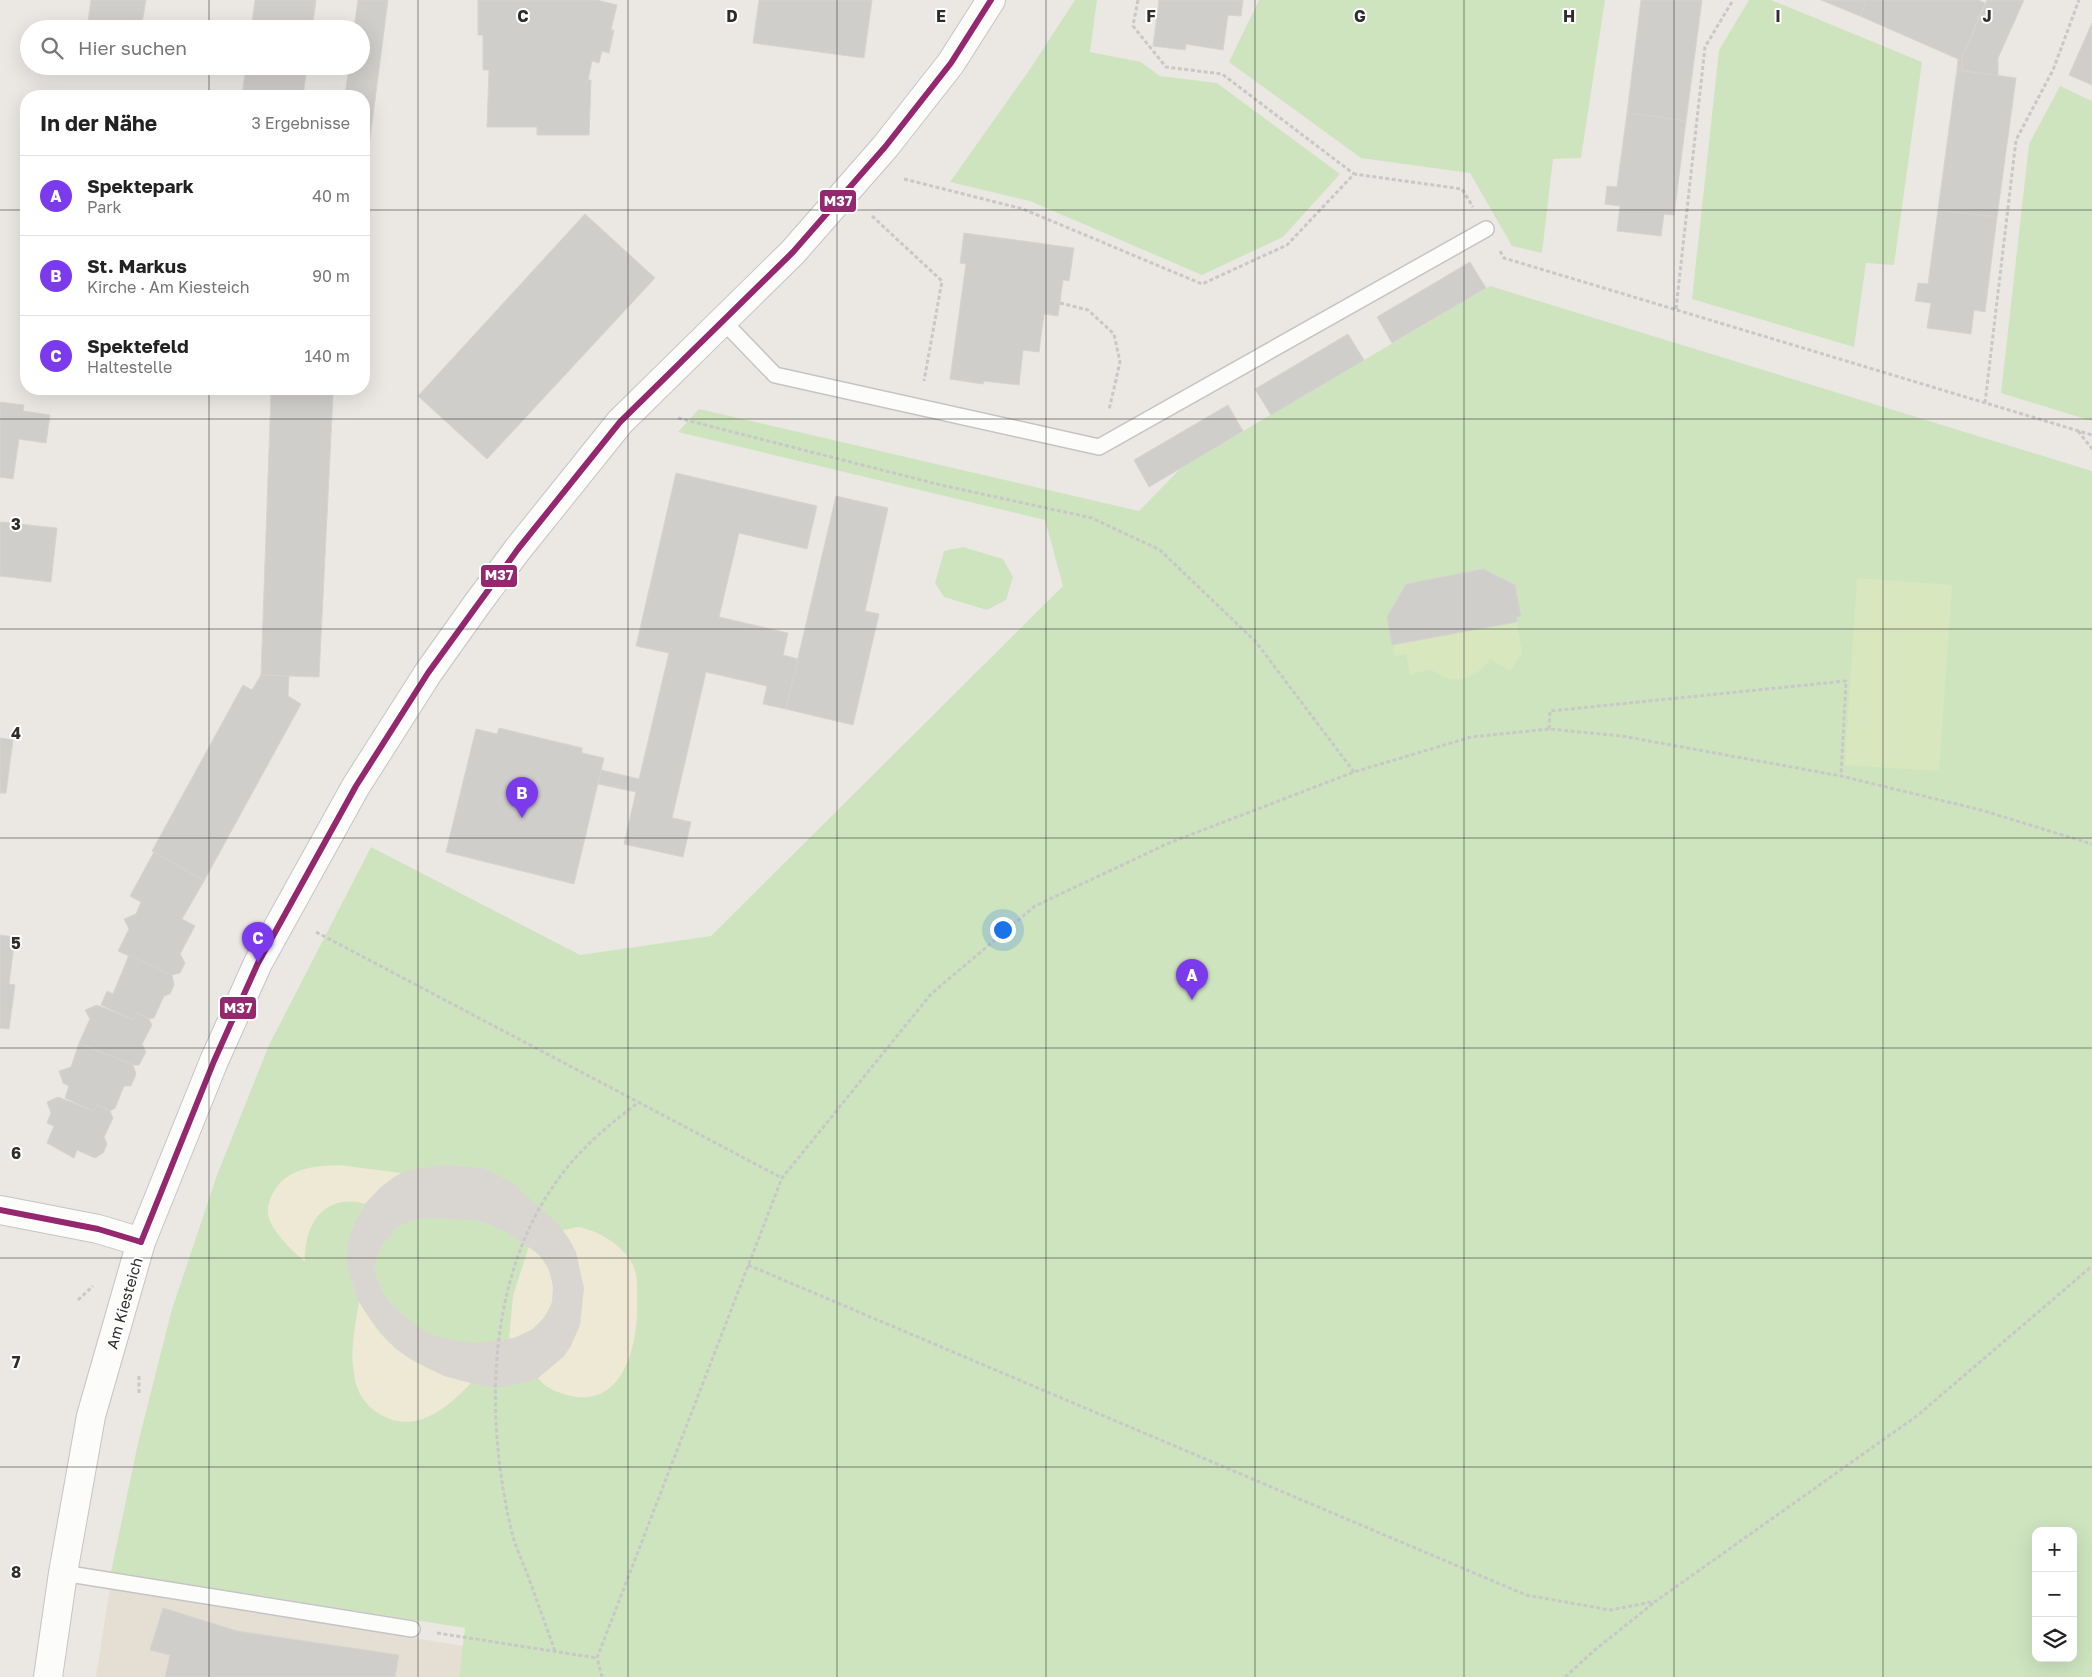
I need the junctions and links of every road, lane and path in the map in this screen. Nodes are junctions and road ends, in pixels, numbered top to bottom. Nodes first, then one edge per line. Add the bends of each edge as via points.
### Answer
1 (991, 0) edge
2 (1138, 0) edge
3 (1734, 0) edge
4 (2079, 0) edge
5 (1354, 174) junction
6 (904, 179) dead end
7 (872, 216) dead end
8 (1486, 229) junction
9 (1060, 303) dead end
10 (1676, 309) junction
11 (722, 320) junction
12 (1986, 402) junction
13 (920, 407) junction
14 (678, 418) dead end
15 (2078, 430) junction
16 (2092, 435) edge
17 (1099, 447) junction
18 (2092, 449) edge
19 (1549, 730) junction
20 (1354, 772) junction
21 (1841, 776) junction
22 (2092, 844) edge
23 (316, 932) dead end
24 (639, 1102) junction
25 (782, 1178) junction
26 (0, 1210) edge
27 (141, 1242) junction
28 (748, 1265) junction
29 (2092, 1266) edge
30 (63, 1573) junction
31 (1656, 1601) junction
32 (412, 1629) joint
33 (555, 1651) junction
34 (597, 1658) junction
35 (48, 1677) edge
36 (602, 1677) edge
37 (1565, 1677) edge

1 - 11 street, Am Kiesteich via 951,63 885,147 793,252
2 - 5 path via 1133,26 1166,67 1222,74
3 - 10 path via 1705,47
4 - 12 path via 2053,70 2016,140
5 - 6 path via 1287,245 1202,284 1023,209
5 - 8 path via 1462,189
7 - 13 path via 942,281
8 - 10 path via 1504,258
8 - 17 lane
9 - 17 path via 1088,310 1114,334 1120,362
10 - 12 path
11 - 13 lane via 775,375
11 - 27 street, Am Kiesteich via 620,422 518,549 428,673 356,786 258,963 214,1061
12 - 15 path
13 - 17 lane
14 - 20 path via 941,485 1092,518 1160,550 1256,642
15 - 16 path
15 - 18 path
19 - 20 path via 1471,737
19 - 21 path via 1622,736
19 - 21 path via 1550,711 1846,681
20 - 25 path via 1168,843 1035,906 931,994
21 - 22 path via 1981,810
23 - 24 path
24 - 25 path
24 - 33 path via 585,1148 562,1174 541,1207 522,1243 506,1292 498,1341 496,1388 503,1491 514,1539
25 - 28 path
26 - 27 street via 98,1229
27 - 30 street, Am Kiesteich via 91,1416
28 - 31 path via 1526,1595 1610,1610
28 - 34 path
29 - 31 path via 1918,1415
30 - 32 lane
30 - 35 street, Am Kiesteich
31 - 37 path
32 - 33 path
33 - 34 path
34 - 36 path

